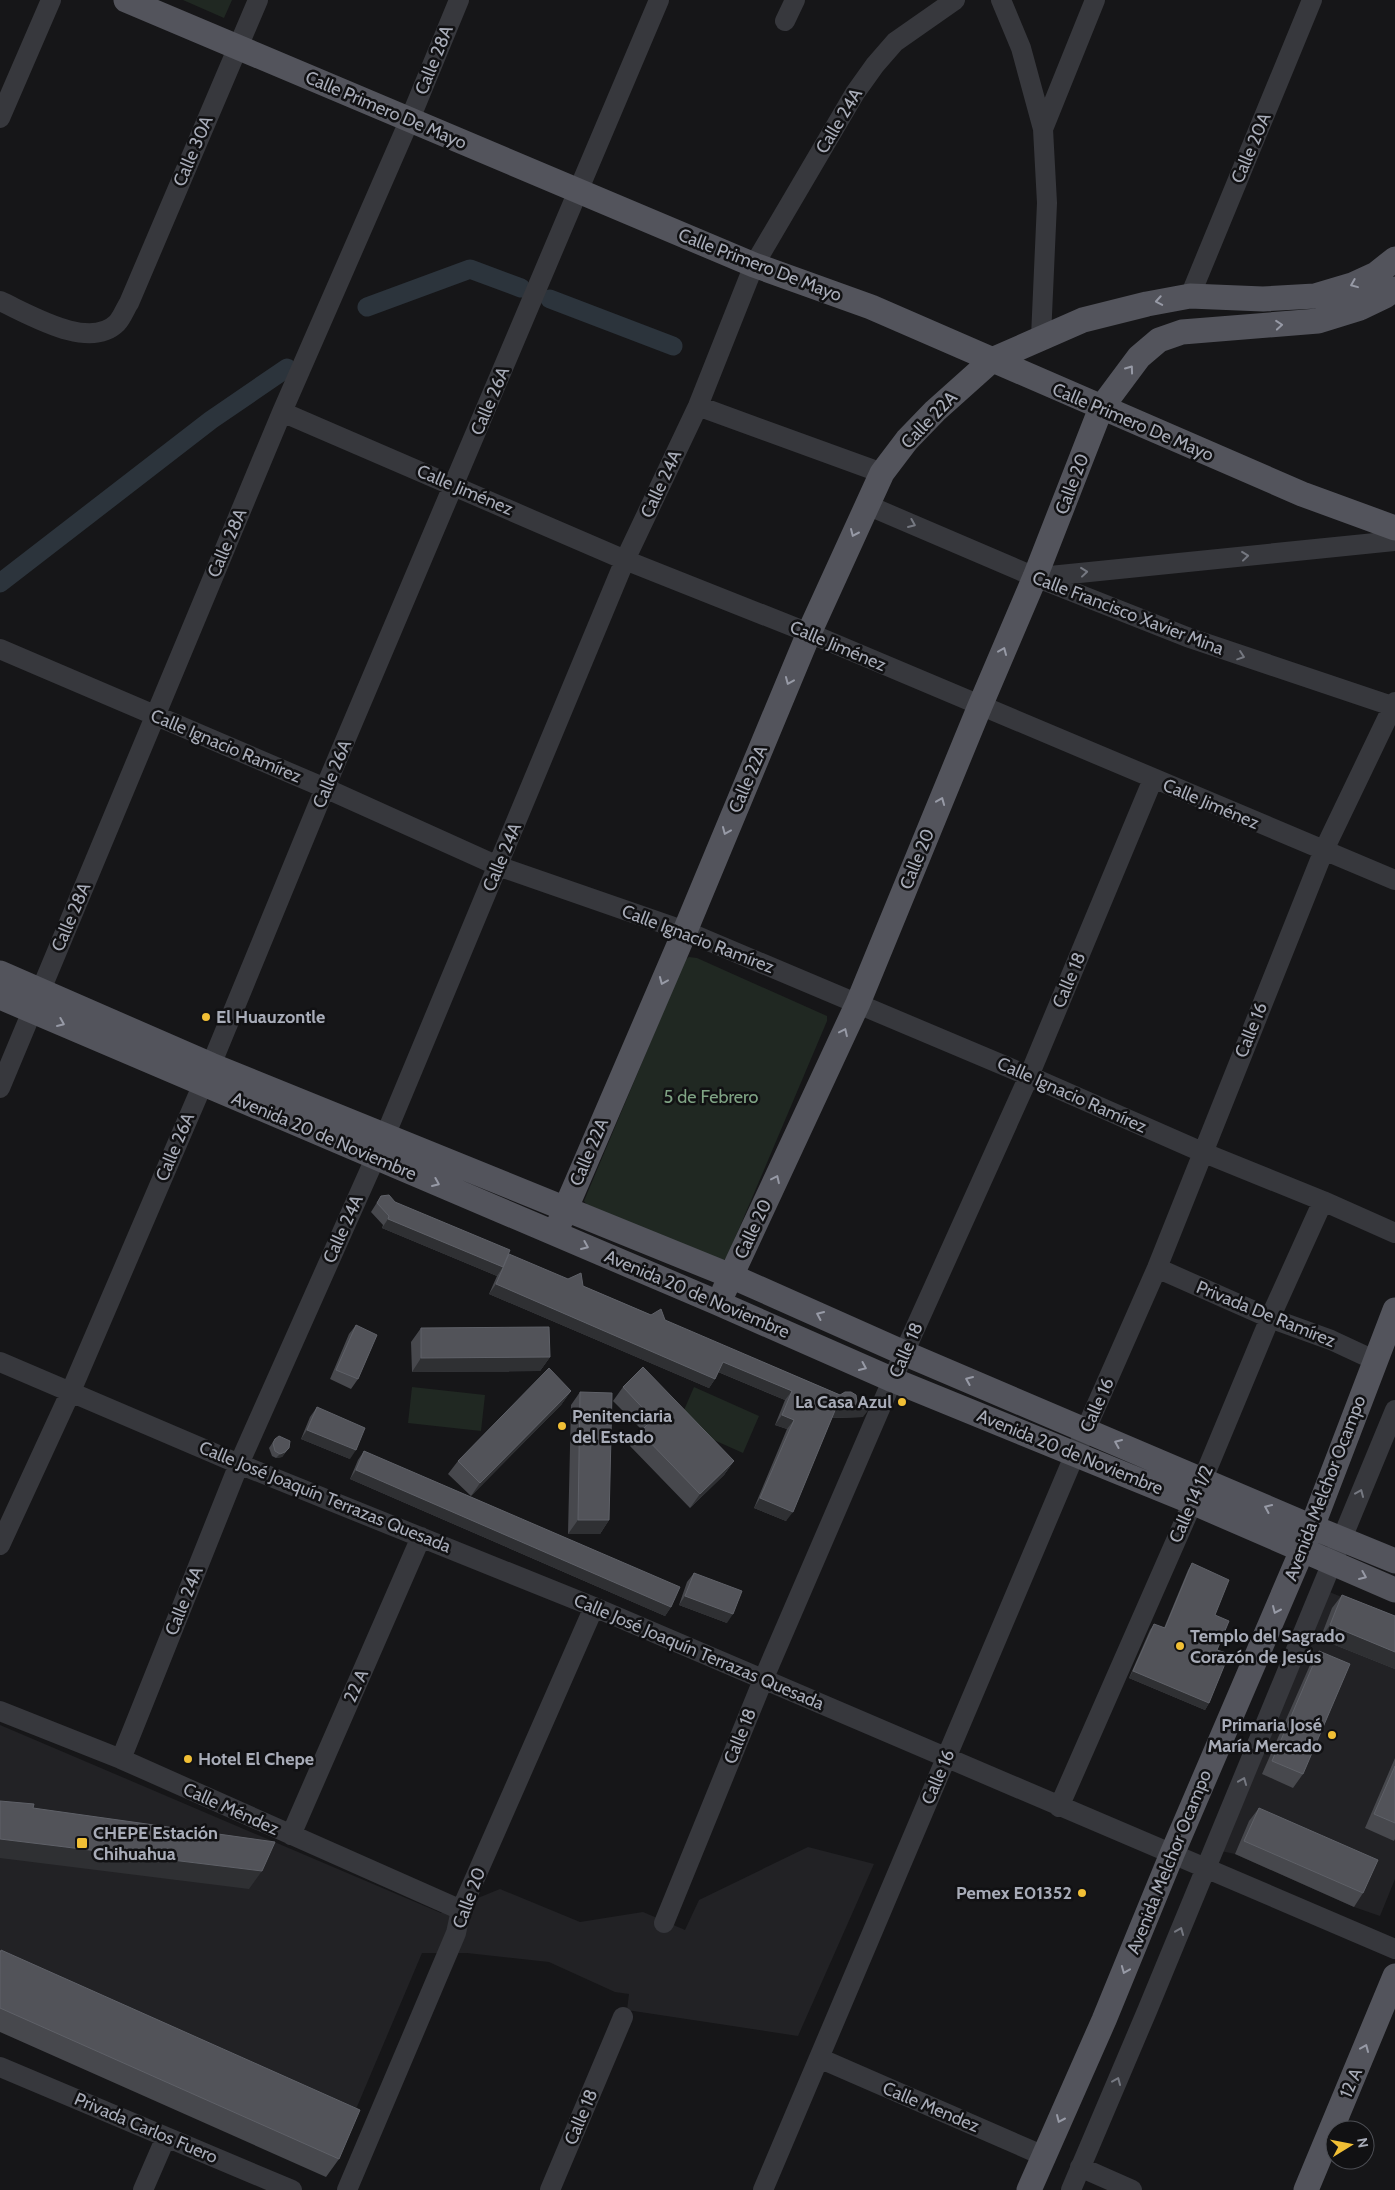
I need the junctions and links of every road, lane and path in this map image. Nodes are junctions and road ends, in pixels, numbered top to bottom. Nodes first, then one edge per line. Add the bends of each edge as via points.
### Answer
1 (51, 0) edge
2 (126, 0) edge
3 (258, 0) edge
4 (459, 0) edge
5 (659, 0) edge
6 (795, 0) edge
7 (955, 0) edge
8 (1001, 0) edge
9 (1094, 0) edge
10 (1312, 0) edge
11 (785, 21) dead end
12 (237, 48) junction
13 (0, 118) edge
14 (410, 119) junction
15 (1043, 129) junction
16 (578, 192) junction
17 (1395, 259) edge
18 (754, 265) junction
19 (1395, 289) edge
20 (1190, 296) junction
21 (0, 301) edge
22 (1041, 337) junction
23 (992, 360) junction
24 (698, 406) junction
25 (1102, 408) junction
26 (282, 412) junction
27 (882, 473) junction
28 (454, 486) junction
29 (867, 505) junction
30 (1395, 528) edge
31 (1395, 541) edge
32 (625, 560) junction
33 (1035, 577) junction
34 (809, 633) junction
35 (0, 649) edge
36 (1394, 705) edge
37 (980, 706) junction
38 (155, 716) junction
39 (1153, 780) junction
40 (325, 788) junction
41 (1324, 850) junction
42 (498, 866) junction
43 (1395, 880) edge
44 (685, 930) junction
45 (0, 973) edge
46 (0, 997) edge
47 (37, 1000) junction
48 (858, 1003) junction
49 (207, 1074) junction
50 (1029, 1076) junction
51 (0, 1088) edge
52 (380, 1147) junction
53 (1202, 1152) junction
54 (1323, 1201) junction
55 (564, 1210) junction
56 (555, 1233) junction
57 (1395, 1234) edge
58 (1157, 1268) junction
59 (730, 1276) junction
60 (718, 1303) junction
61 (1395, 1310) edge
62 (1270, 1318) junction
63 (904, 1353) junction
64 (1374, 1360) junction
65 (0, 1362) edge
66 (893, 1380) junction
67 (71, 1391) junction
68 (1395, 1410) edge
69 (1086, 1430) junction
70 (1075, 1454) junction
71 (239, 1464) junction
72 (1203, 1479) junction
73 (1192, 1502) junction
74 (421, 1537) junction
75 (1307, 1538) junction
76 (1341, 1538) junction
77 (0, 1545) edge
78 (1395, 1560) edge
79 (1331, 1562) junction
80 (1395, 1590) edge
81 (594, 1607) junction
82 (763, 1680) junction
83 (0, 1711) edge
84 (947, 1757) junction
85 (121, 1760) junction
86 (1059, 1807) junction
87 (291, 1835) junction
88 (1172, 1854) junction
89 (1206, 1867) junction
90 (461, 1910) junction
91 (664, 1923) dead end
92 (1395, 1949) edge
93 (1395, 1976) edge
94 (623, 2017) dead end
95 (819, 2058) junction
96 (0, 2067) edge
97 (166, 2137) junction
98 (1044, 2156) junction
99 (1080, 2167) junction
100 (143, 2190) edge
101 (292, 2190) edge
102 (347, 2190) edge
103 (550, 2190) edge
104 (763, 2190) edge
105 (1030, 2190) edge
106 (1071, 2190) edge
107 (1132, 2190) edge
108 (1306, 2190) edge

1 - 13 street
2 - 12 main road, Calle Primero De Mayo
3 - 12 street, Calle 30A
4 - 14 street, Calle 28A
5 - 16 street, Calle 26A
6 - 11 street
7 - 18 street, Calle 24A via 895,42 875,66 855,93
8 - 15 street via 1020,48
9 - 15 street
10 - 20 street, Calle 20A
12 - 14 main road, Calle Primero De Mayo
12 - 21 street, Calle 30A via 129,303 117,323 107,330 91,334 71,332
14 - 16 main road, Calle Primero De Mayo
14 - 26 street, Calle 28A
15 - 22 street via 1047,203
16 - 18 main road, Calle Primero De Mayo
16 - 28 street, Calle 26A
17 -> 20 main road, Calle 22A via 1376,274 1315,296 1263,299
18 - 23 main road, Calle Primero De Mayo via 871,307
18 - 24 street, Calle 24A
25 -> 19 main road, Calle 20 via 1139,356 1159,340 1182,332 1318,321 1360,308
20 -> 22 main road, Calle 22A via 1083,320
22 - 23 main road, Calle 22A
23 - 25 main road, Calle Primero De Mayo
23 - 27 main road, Calle 22A via 935,411
24 - 27 street
24 - 32 street, Calle 24A
25 - 30 main road, Calle Primero De Mayo via 1302,494
25 - 33 main road, Calle 20
26 - 28 street, Calle Jiménez
26 - 38 street, Calle 28A
27 - 29 main road, Calle 22A
28 - 32 street, Calle Jiménez
28 - 40 street, Calle 26A
29 -> 33 street, Calle Francisco Xavier Mina
29 -> 34 main road, Calle 22A
33 -> 31 street
32 - 34 street, Calle Jiménez
32 - 42 street, Calle 24A
33 -> 36 street, Calle Francisco Xavier Mina via 1187,637
37 -> 33 main road, Calle 20
34 - 37 street, Calle Jiménez
34 -> 44 main road, Calle 22A
35 - 38 street, Calle Ignacio Ramírez
36 - 41 street, Calle 16
37 - 39 street, Calle Jiménez
48 -> 37 main road, Calle 20
38 - 40 street, Calle Ignacio Ramírez
38 - 47 street, Calle 28A
39 - 41 street, Calle Jiménez
39 - 50 street, Calle 18
40 - 42 street, Calle Ignacio Ramírez
40 - 49 street, Calle 26A
41 - 43 street, Calle Jiménez
41 - 53 street, Calle 16
42 - 44 street, Calle Ignacio Ramírez
42 - 52 street, Calle 24A
44 - 48 street, Calle Ignacio Ramírez
44 -> 55 main road, Calle 22A
45 - 47 main road, Avenida 20 de Noviembre
46 - 47 main road, Avenida 20 de Noviembre
47 - 49 main road, Avenida 20 de Noviembre
47 - 51 street, Calle 28A
48 - 50 street, Calle Ignacio Ramírez
59 -> 48 main road, Calle 20
49 - 52 main road, Avenida 20 de Noviembre
49 - 67 street, Calle 26A
50 - 53 street, Calle Ignacio Ramírez
50 - 63 street, Calle 18
52 - 55 main road, Avenida 20 de Noviembre
52 -> 56 main road, Avenida 20 de Noviembre
52 - 71 street, Calle 24A
53 - 54 street, Calle Ignacio Ramírez
53 - 58 street, Calle 16
54 - 57 street, Calle Ignacio Ramírez
54 - 62 street, Calle 14 1/2
55 - 56 main road, Calle 22A
55 - 59 main road, Avenida 20 de Noviembre
56 -> 60 main road, Avenida 20 de Noviembre
58 - 62 street, Privada De Ramírez
58 - 69 street, Calle 16
59 - 60 main road, Calle 20
63 -> 59 main road, Avenida 20 de Noviembre
60 -> 66 main road, Avenida 20 de Noviembre
61 - 64 main road, Avenida Melchor Ocampo
62 - 64 street, Privada De Ramírez
62 - 72 street, Calle 14 1/2
63 - 66 street, Calle 18
69 -> 63 main road, Avenida 20 de Noviembre
64 - 75 main road, Avenida Melchor Ocampo
65 - 67 street, Calle José Joaquín Terrazas Quesada
66 - 70 main road, Avenida 20 de Noviembre
66 - 82 street, Calle 18
67 - 71 street, Calle José Joaquín Terrazas Quesada
67 - 77 street, Calle 26A
76 -> 68 street, Avenida Melchor Ocampo
69 - 70 street, Calle 16
72 -> 69 main road, Avenida 20 de Noviembre
70 - 73 main road, Avenida 20 de Noviembre
70 - 84 street, Calle 16
71 - 74 street, Calle José Joaquín Terrazas Quesada
71 - 85 street, Calle 24A
72 - 73 street, Calle 14 1/2
75 -> 72 main road, Avenida 20 de Noviembre
73 - 75 main road, Avenida 20 de Noviembre
73 - 86 street, Calle 14 1/2
74 - 81 street, Calle José Joaquín Terrazas Quesada
74 - 87 street, 22 A
75 - 76 main road
75 - 79 main road, Avenida 20 de Noviembre
75 -> 88 main road, Avenida Melchor Ocampo
76 - 78 main road
76 - 79 street, Avenida Melchor Ocampo
79 -> 80 main road, Avenida 20 de Noviembre
89 -> 79 street, Avenida Melchor Ocampo
81 - 82 street, Calle José Joaquín Terrazas Quesada
81 - 90 street, Calle 20
82 - 84 street, Calle José Joaquín Terrazas Quesada
82 - 91 street, Calle 18
83 - 85 street, Calle Méndez
84 - 86 street, Calle José Joaquín Terrazas Quesada
84 - 95 street, Calle 16
85 - 87 street, Calle Méndez
86 - 88 street, Calle José Joaquín Terrazas Quesada
87 - 90 street, Calle Méndez
88 - 89 street, Calle José Joaquín Terrazas Quesada
88 -> 98 main road, Avenida Melchor Ocampo
89 - 92 street, Calle José Joaquín Terrazas Quesada
99 -> 89 street, Avenida Melchor Ocampo
90 - 102 street, Calle 20 via 456,1933
108 -> 93 main road, 12 A
94 - 103 street, Calle 18
95 - 98 street, Calle Mendez
95 - 104 street, Calle 16
96 - 97 street, Privada Carlos Fuero
97 - 100 street
97 - 101 street, Privada Carlos Fuero
98 - 105 main road, Avenida Melchor Ocampo
99 - 106 street, Avenida Melchor Ocampo
99 - 107 street

